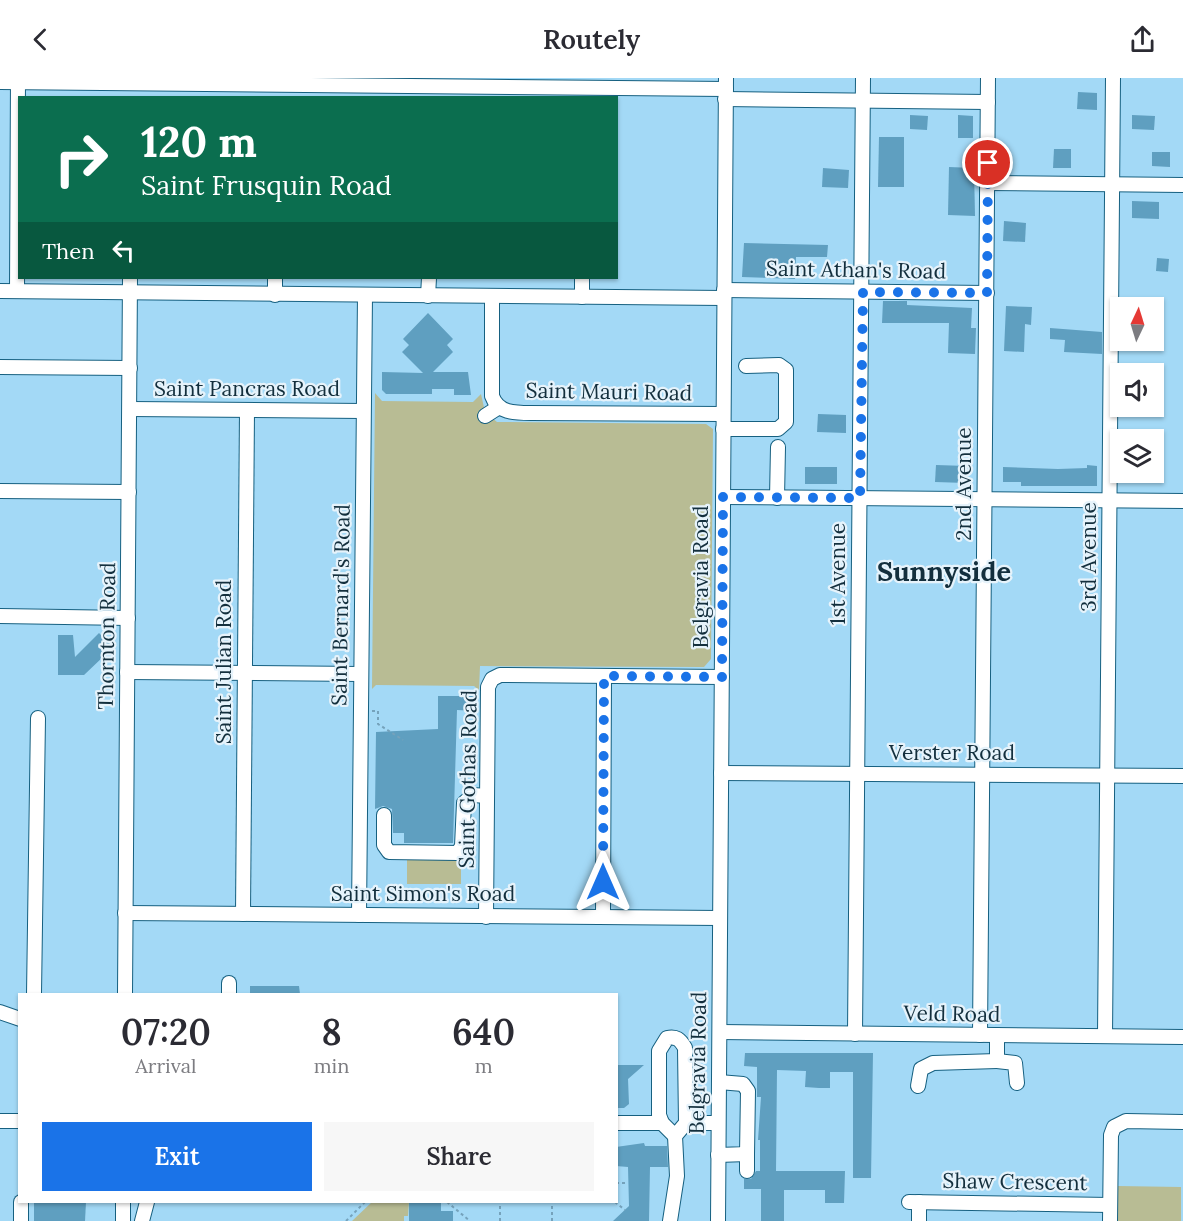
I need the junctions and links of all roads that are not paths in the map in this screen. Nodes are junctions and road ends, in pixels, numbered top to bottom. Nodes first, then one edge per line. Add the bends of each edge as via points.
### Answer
1 (863, 78) edge
2 (988, 78) edge
3 (1113, 78) edge
4 (18, 80) edge
5 (0, 82) edge
6 (133, 87) edge
7 (277, 87) edge
8 (430, 87) edge
9 (584, 88) edge
10 (726, 89) edge
11 (863, 101) junction
12 (988, 102) junction
13 (987, 183) junction
14 (1113, 184) junction
15 (1183, 185) edge
16 (130, 279) edge
17 (275, 279) edge
18 (429, 279) edge
19 (582, 279) edge
20 (0, 291) edge
21 (16, 291) junction
22 (130, 292) junction
23 (863, 292) junction
24 (987, 293) junction
25 (275, 294) junction
26 (724, 294) junction
27 (365, 295) junction
28 (428, 296) junction
29 (492, 296) junction
30 (582, 297) junction
31 (746, 366) dead end
32 (0, 367) edge
33 (130, 368) junction
34 (498, 406) junction
35 (130, 409) junction
36 (247, 410) junction
37 (363, 411) junction
38 (723, 414) junction
39 (485, 416) dead end
40 (723, 429) junction
41 (778, 447) dead end
42 (0, 491) edge
43 (129, 492) junction
44 (723, 497) junction
45 (777, 498) junction
46 (860, 498) junction
47 (985, 500) junction
48 (1110, 501) junction
49 (1183, 501) edge
50 (0, 616) edge
51 (128, 618) junction
52 (128, 672) junction
53 (245, 673) junction
54 (362, 674) junction
55 (604, 676) junction
56 (722, 677) junction
57 (38, 717) dead end
58 (721, 773) junction
59 (858, 774) junction
60 (983, 775) junction
61 (1108, 776) junction
62 (1183, 776) edge
63 (487, 796) junction
64 (384, 814) dead end
65 (125, 913) junction
66 (243, 914) junction
67 (359, 915) junction
68 (486, 916) junction
69 (603, 916) junction
70 (720, 918) junction
71 (34, 993) edge
72 (124, 993) edge
73 (0, 1012) edge
74 (18, 1018) edge
75 (720, 1032) junction
76 (855, 1034) junction
77 (980, 1035) junction
78 (997, 1035) junction
79 (1105, 1036) junction
80 (1183, 1037) edge
81 (998, 1061) junction
82 (719, 1082) junction
83 (1017, 1083) dead end
84 (918, 1086) dead end
85 (0, 1121) edge
86 (18, 1121) edge
87 (1183, 1122) edge
88 (618, 1123) edge
89 (662, 1123) junction
90 (686, 1123) junction
91 (718, 1123) junction
92 (675, 1136) junction
93 (747, 1154) junction
94 (718, 1155) junction
95 (747, 1171) dead end
96 (21, 1203) edge
97 (123, 1203) edge
98 (147, 1203) edge
99 (1110, 1205) junction
100 (21, 1221) edge
101 (123, 1221) edge
102 (142, 1221) edge
103 (670, 1221) edge
104 (718, 1221) edge
105 (919, 1221) edge
106 (1110, 1221) edge

1 - 11 street, 1st Avenue
2 - 12 street, 2nd Avenue
3 - 14 street, 3rd Avenue
4 - 5 street
4 - 6 street
4 - 21 street
6 - 7 street
7 - 8 street
8 - 9 street
9 - 10 street
10 - 11 street
10 - 26 street, Belgravia Road
11 - 12 street
11 - 23 street, 1st Avenue
12 - 13 street, 2nd Avenue
13 - 14 street
13 - 24 street, 2nd Avenue
14 - 15 street
14 - 48 street, 3rd Avenue
16 - 22 street, Thornton Road
17 - 25 street
18 - 28 street
19 - 30 street
20 - 21 street, Saint Athan's Road
21 - 22 street, Saint Athan's Road
22 - 25 street, Saint Athan's Road
22 - 33 street, Thornton Road
23 - 24 street, Saint Athan's Road
23 - 26 street, Saint Athan's Road
23 - 46 street, 1st Avenue
24 - 47 street, 2nd Avenue
25 - 27 street, Saint Athan's Road
26 - 30 street, Saint Athan's Road
26 - 38 street, Belgravia Road
27 - 28 street, Saint Athan's Road
27 - 37 street, Saint Bernard's Road
28 - 29 street, Saint Athan's Road
29 - 30 street, Saint Athan's Road
29 - 34 street via 491,379 492,396
31 - 40 street via 779,365 786,370 786,422 778,429
32 - 33 street
33 - 35 street, Thornton Road
34 - 38 street, Saint Mauri Road via 508,412 531,413
34 - 39 street
35 - 36 street, Saint Pancras Road
35 - 43 street, Thornton Road
36 - 37 street, Saint Pancras Road
36 - 53 street, Saint Julian Road
37 - 54 street, Saint Bernard's Road
38 - 40 street, Belgravia Road
40 - 44 street, Belgravia Road
41 - 45 street
42 - 43 street
43 - 51 street, Thornton Road
44 - 45 street
44 - 56 street, Belgravia Road
45 - 46 street
46 - 47 street
46 - 59 street, 1st Avenue
47 - 48 street
47 - 60 street, 2nd Avenue
48 - 49 street
48 - 61 street, 3rd Avenue
50 - 51 street
51 - 52 street, Thornton Road
52 - 53 street
52 - 65 street, Thornton Road
53 - 54 street
53 - 66 street, Saint Julian Road
54 - 67 street, Saint Bernard's Road
55 - 56 street
55 - 63 street, Saint Gothas Road via 500,675 492,679 488,687
55 - 69 street
56 - 58 street, Belgravia Road
57 - 71 street
58 - 59 street, Verster Road
58 - 70 street, Belgravia Road
59 - 60 street, Verster Road
59 - 76 street, 1st Avenue
60 - 61 street, Verster Road
60 - 77 street, 2nd Avenue
61 - 62 street, Verster Road
61 - 79 street, 3rd Avenue
63 - 64 street via 473,795 464,803 462,846 458,853 388,852 384,845
63 - 68 street, Saint Gothas Road
65 - 66 street, Saint Simon's Road
65 - 72 street, Thornton Road
66 - 67 street, Saint Simon's Road
67 - 68 street, Saint Simon's Road
68 - 69 street, Saint Simon's Road
69 - 70 street, Saint Simon's Road
70 - 75 street, Belgravia Road
73 - 74 street
75 - 76 street, Veld Road
75 - 82 street, Belgravia Road
76 - 77 street, Veld Road
77 - 78 street, Veld Road
78 - 79 street, Veld Road
78 - 81 street
79 - 80 street, Veld Road
81 - 83 street via 1015,1063
81 - 84 street via 933,1063 921,1069
82 - 91 street, Belgravia Road
82 - 93 street via 746,1086
85 - 86 street
87 - 99 street via 1126,1121 1114,1127
88 - 89 street
89 - 90 street via 659,1051 667,1038 674,1037 685,1048
89 - 92 street
90 - 91 street
90 - 92 street
91 - 94 street, Belgravia Road
92 - 103 street via 677,1176
93 - 94 street
93 - 95 street
94 - 104 street, Belgravia Road
96 - 100 street
97 - 101 street
98 - 102 street
99 - 105 street, Shaw Crescent via 914,1202
99 - 106 street

